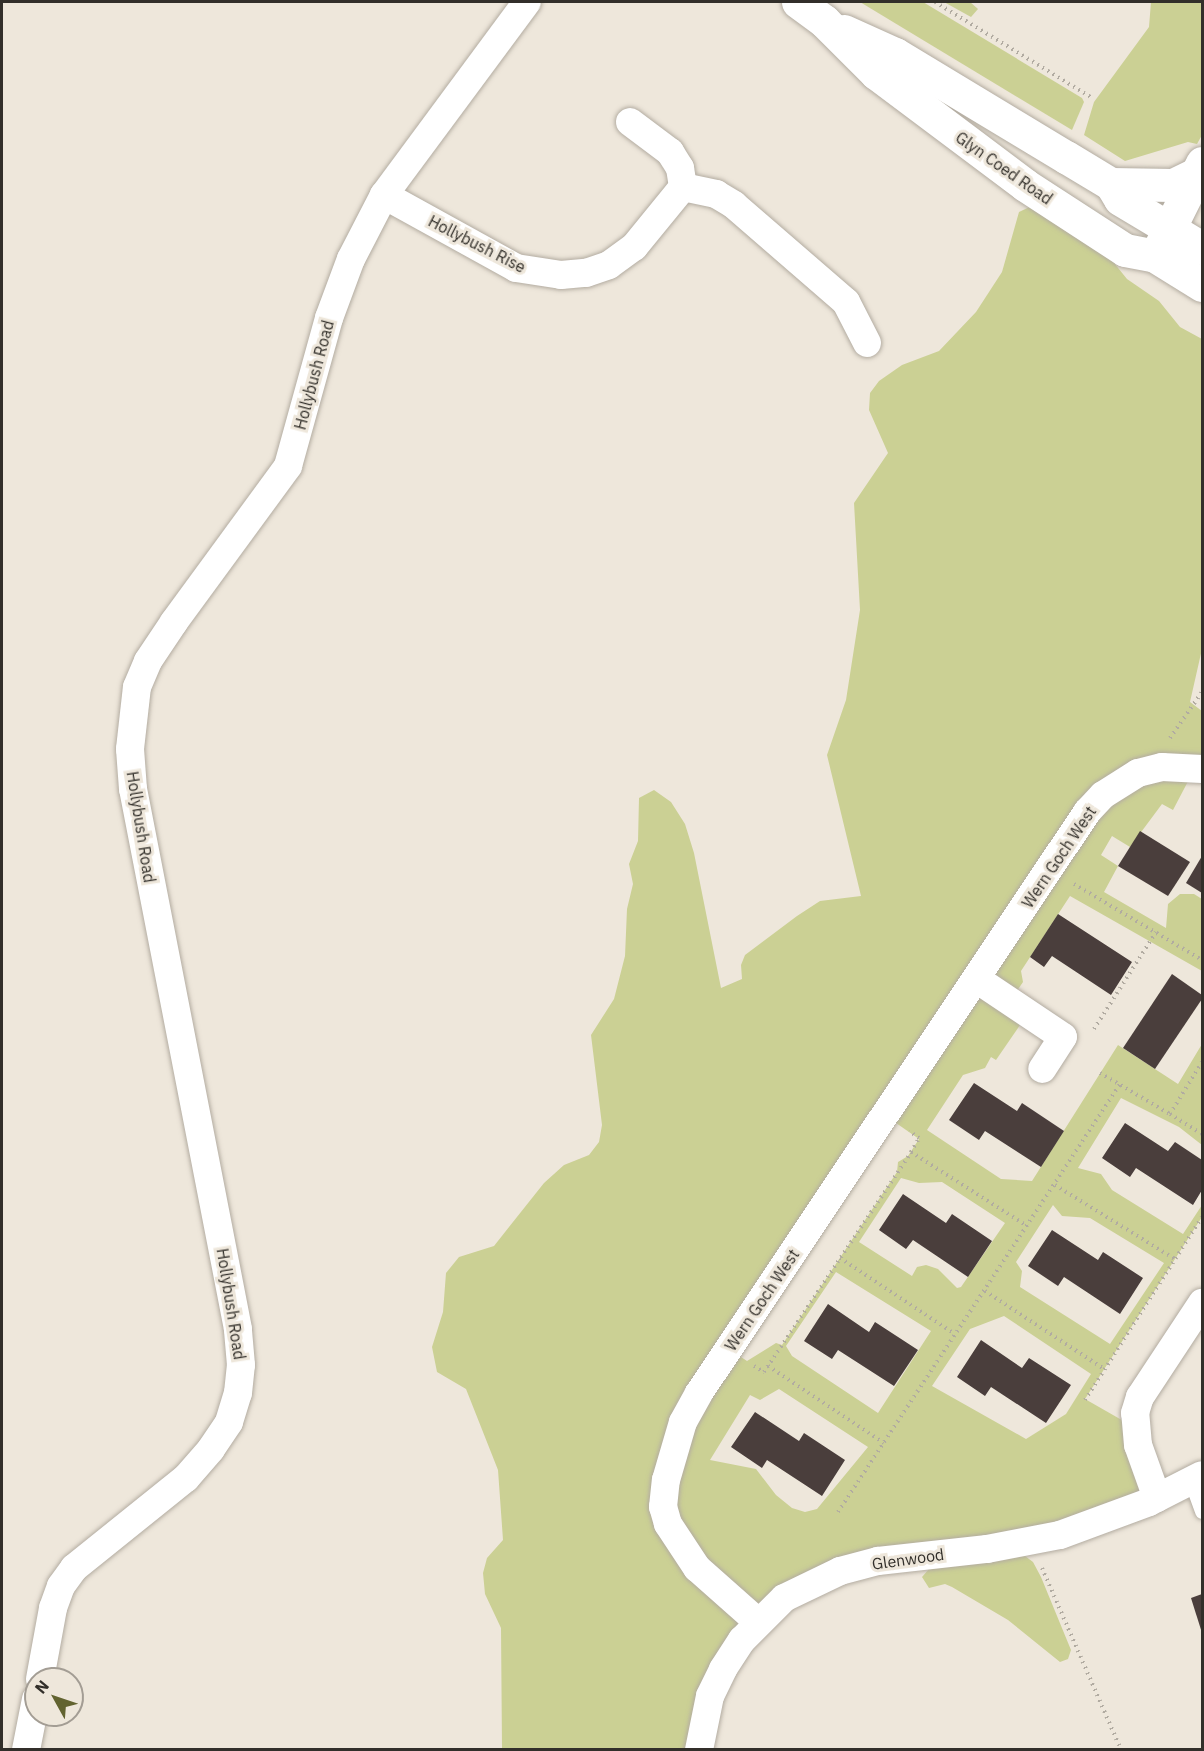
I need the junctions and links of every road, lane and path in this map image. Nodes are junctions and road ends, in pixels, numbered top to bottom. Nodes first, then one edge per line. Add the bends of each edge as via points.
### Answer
1 (526, 2) edge
2 (798, 2) edge
3 (935, 2) edge
4 (824, 21) junction
5 (1092, 98) dead end
6 (630, 122) dead end
7 (1199, 168) edge
8 (1111, 184) junction
9 (683, 187) junction
10 (384, 195) junction
11 (1162, 242) junction
12 (1202, 245) edge
13 (1194, 280) edge
14 (867, 344) dead end
15 (1203, 769) edge
16 (1049, 869) junction
17 (1156, 932) junction
18 (1203, 960) edge
19 (978, 980) junction
20 (1094, 1029) dead end
21 (1203, 1062) edge
22 (1042, 1069) dead end
23 (1100, 1073) dead end
24 (1120, 1084) junction
25 (1170, 1114) junction
26 (886, 1116) junction
27 (1203, 1134) edge
28 (911, 1152) junction
29 (1055, 1185) junction
30 (1203, 1217) edge
31 (1027, 1226) junction
32 (840, 1258) junction
33 (1175, 1259) junction
34 (985, 1291) junction
35 (1203, 1303) edge
36 (955, 1334) junction
37 (729, 1348) junction
38 (768, 1366) junction
39 (1104, 1369) junction
40 (1085, 1400) dead end
41 (884, 1443) junction
42 (1197, 1478) edge
43 (1157, 1498) junction
44 (838, 1512) dead end
45 (1203, 1512) edge
46 (1031, 1542) junction
47 (758, 1622) junction
48 (42, 1667) edge
49 (30, 1727) edge
50 (26, 1749) edge
51 (699, 1749) edge
52 (1120, 1749) edge

1 - 10 street, Hollybush Road
2 - 4 street, Glyn Coed Road
3 - 5 path
4 - 8 street, Glyn Coed Road via 896,54
4 - 11 street, Glyn Coed Road via 876,73 1025,185 1125,250
6 - 9 street via 669,152 680,168
7 - 8 street via 1173,185
7 - 11 street
8 - 11 street, Glyn Coed Road via 1120,199
9 - 10 street, Hollybush Rise via 634,247 586,273 561,275 516,268
9 - 14 street via 716,194 742,212 846,302
10 - 48 street, Hollybush Road via 351,259 329,318 288,466 174,622 148,661 137,687 130,749 133,789 238,1329 240,1375 229,1422 211,1449 186,1478 75,1568 61,1586 52,1608
11 - 12 street, Glyn Coed Road
11 - 13 street, Glyn Coed Road
12 - 13 street
15 - 16 street, Wern Goch West via 1162,768 1119,782 1087,812
16 - 17 path
16 - 19 street, Wern Goch West
17 - 18 path
17 - 20 path
19 - 22 street via 1063,1038
19 - 26 street, Wern Goch West
21 - 25 path
23 - 24 path
24 - 25 path
24 - 29 path
25 - 27 path
26 - 28 path via 919,1138
26 - 37 street, Wern Goch West
28 - 31 path
28 - 32 path
29 - 31 path
29 - 33 path
30 - 33 path
31 - 34 path
32 - 36 path
32 - 38 path
33 - 39 path
34 - 36 path
34 - 39 path
35 - 43 street via 1140,1397 1135,1413 1138,1445
36 - 41 path
37 - 38 path via 764,1372
37 - 47 street, Wern Goch West via 684,1422 666,1480 663,1507 679,1546
38 - 41 path
39 - 40 path
41 - 44 path
42 - 43 street, Glenwood
42 - 45 lane
43 - 46 street, Glenwood via 1098,1523
46 - 47 street, Glenwood via 878,1561 840,1571 784,1598
46 - 52 path
47 - 51 street, Glenwood via 742,1640 710,1696
49 - 50 street

